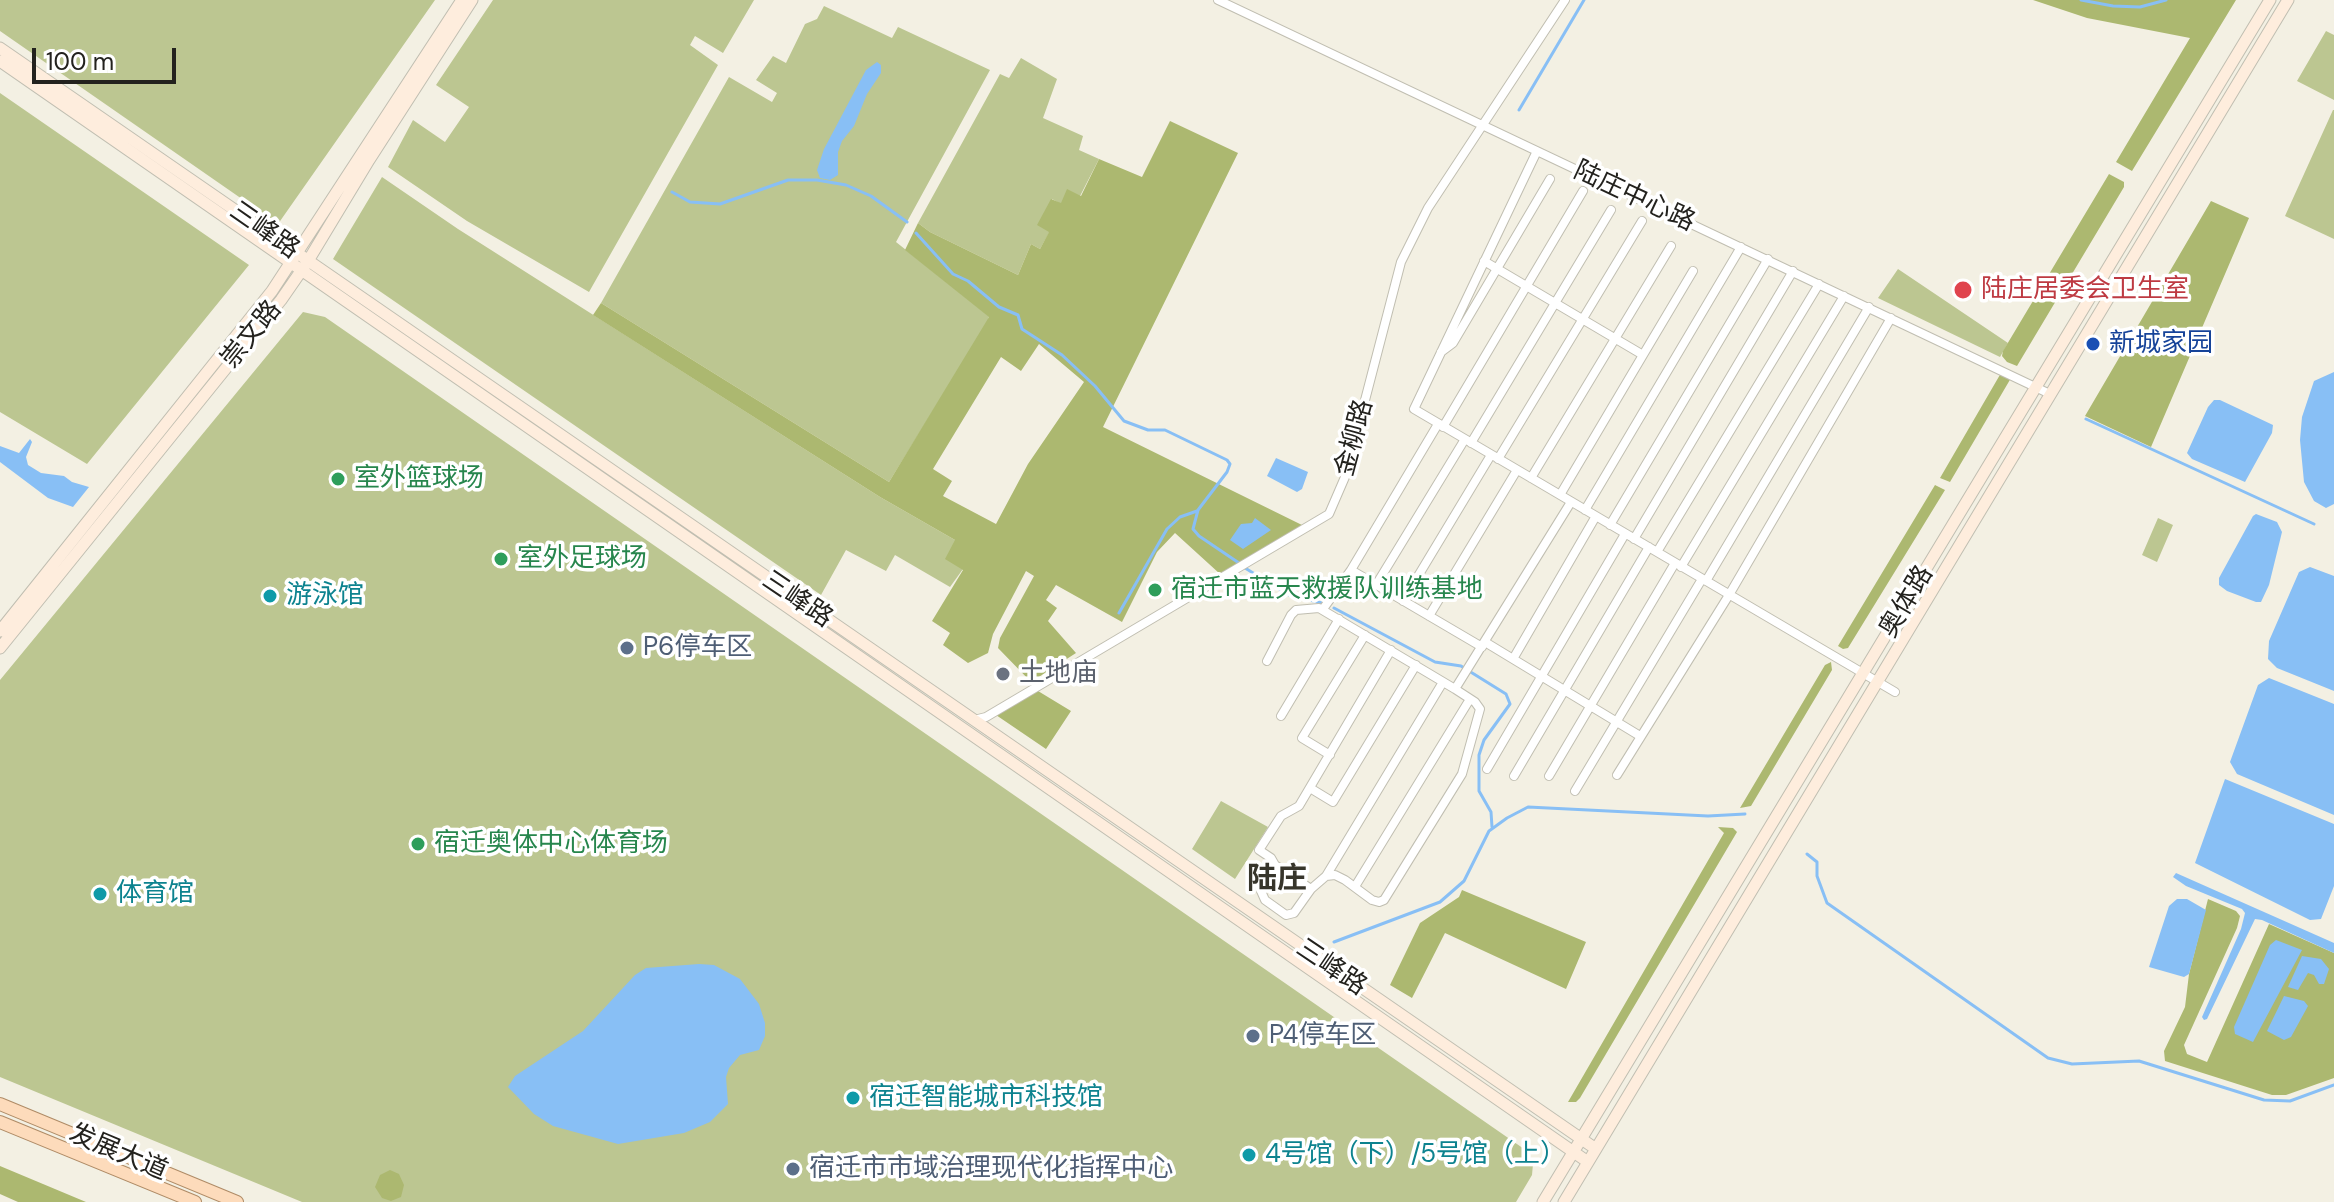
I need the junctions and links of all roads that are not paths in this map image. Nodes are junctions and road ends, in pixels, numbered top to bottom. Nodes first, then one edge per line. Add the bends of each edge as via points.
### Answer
1 (462, 0) edge
2 (472, 0) edge
3 (1218, 0) edge
4 (1565, 0) edge
5 (2270, 0) edge
6 (2288, 0) edge
7 (0, 48) edge
8 (0, 61) edge
9 (1483, 125) junction
10 (1537, 151) junction
11 (1550, 179) dead end
12 (1583, 191) dead end
13 (1611, 210) dead end
14 (1642, 221) dead end
15 (1671, 246) dead end
16 (1741, 247) junction
17 (1768, 259) junction
18 (1484, 261) junction
19 (300, 262) junction
20 (1497, 269) junction
21 (1693, 271) dead end
22 (1793, 271) junction
23 (1819, 284) junction
24 (1526, 286) junction
25 (1844, 296) junction
26 (1555, 303) junction
27 (1869, 307) junction
28 (1891, 318) junction
29 (1583, 320) junction
30 (1616, 339) junction
31 (1441, 352) junction
32 (1643, 355) junction
33 (2037, 387) junction
34 (2050, 394) junction
35 (1441, 425) junction
36 (1468, 441) junction
37 (1495, 457) junction
38 (1517, 470) junction
39 (1531, 478) junction
40 (1560, 495) junction
41 (1571, 502) junction
42 (1585, 510) junction
43 (1596, 516) junction
44 (1610, 525) junction
45 (1630, 536) junction
46 (1653, 550) junction
47 (1678, 565) junction
48 (1351, 570) junction
49 (1704, 580) junction
50 (1376, 585) junction
51 (1729, 595) junction
52 (1403, 601) junction
53 (1323, 609) junction
54 (1429, 616) junction
55 (1339, 619) junction
56 (0, 631) edge
57 (1365, 635) junction
58 (1483, 644) junction
59 (0, 648) edge
60 (1391, 650) junction
61 (1513, 659) junction
62 (1267, 661) dead end
63 (1416, 665) junction
64 (1864, 674) junction
65 (1542, 677) junction
66 (1443, 682) junction
67 (1877, 682) junction
68 (1455, 689) junction
69 (1564, 690) junction
70 (1895, 692) dead end
71 (1470, 699) junction
72 (1590, 706) junction
73 (1281, 716) dead end
74 (974, 720) junction
75 (1616, 722) junction
76 (1640, 736) junction
77 (1330, 755) junction
78 (1487, 769) dead end
79 (1617, 775) dead end
80 (1514, 776) dead end
81 (1549, 776) dead end
82 (1310, 788) junction
83 (1575, 791) dead end
84 (1275, 865) junction
85 (1326, 876) junction
86 (1356, 885) junction
87 (1311, 889) junction
88 (1279, 910) junction
89 (1269, 933) junction
90 (0, 1104) edge
91 (0, 1122) edge
92 (1581, 1139) junction
93 (1596, 1149) junction
94 (1574, 1152) junction
95 (1588, 1162) junction
96 (1569, 1200) edge
97 (195, 1202) edge
98 (237, 1202) edge
99 (1543, 1202) edge

1 - 19 main road, 崇文路
2 - 19 main road, 崇文路
3 - 9 street, 陆庄中心路
4 - 9 street, 金柳路
5 - 33 main road, 奥体路
6 - 34 main road, 奥体路
7 - 19 main road, 三峰路
8 - 19 main road, 三峰路
9 - 10 street, 陆庄中心路
9 - 74 street, 金柳路 via 1428,208 1401,262 1345,477 1326,518
10 - 16 street, 陆庄中心路
10 - 18 street
11 - 20 street
12 - 24 street
13 - 26 street
14 - 29 street
15 - 30 street
16 - 17 street, 陆庄中心路
16 - 42 street
17 - 22 street, 陆庄中心路
17 - 44 street
18 - 20 street
18 - 31 street
19 - 56 main road, 崇文路
19 - 59 main road, 崇文路 via 281,300
19 - 74 main road, 三峰路
19 - 89 main road, 三峰路
20 - 24 street
20 - 31 street via 1449,349
21 - 32 street
22 - 23 street, 陆庄中心路
22 - 45 street
23 - 25 street, 陆庄中心路
23 - 46 street
24 - 26 street
24 - 35 street
25 - 27 street, 陆庄中心路
25 - 47 street
26 - 29 street
26 - 36 street
27 - 28 street, 陆庄中心路
27 - 49 street
28 - 33 street, 陆庄中心路
28 - 51 street
29 - 30 street
29 - 37 street
30 - 32 street
30 - 39 street
31 - 35 street via 1414,409
32 - 40 street
33 - 34 street, 陆庄中心路
33 - 64 main road, 奥体路
34 - 67 main road, 奥体路
35 - 36 street
35 - 48 street
36 - 37 street
36 - 50 street
37 - 38 street
37 - 52 street
38 - 39 street
38 - 54 street
39 - 40 street
40 - 41 street
41 - 42 street
41 - 58 street
42 - 43 street
43 - 44 street
43 - 61 street
44 - 45 street
45 - 46 street
45 - 65 street
46 - 47 street
46 - 69 street
47 - 49 street
47 - 72 street
48 - 50 street
48 - 53 street
49 - 51 street
49 - 75 street
50 - 52 street
51 - 64 street
51 - 76 street
52 - 54 street
53 - 55 street
53 - 62 street via 1291,615
54 - 58 street
55 - 57 street
55 - 73 street
57 - 60 street
57 - 77 street via 1302,738
58 - 61 street
58 - 68 street
60 - 63 street
60 - 77 street
61 - 65 street
63 - 66 street
63 - 82 street via 1333,802
64 - 67 street
64 - 92 main road, 奥体路
65 - 69 street
65 - 78 street
66 - 68 street
66 - 85 street
67 - 70 street
67 - 93 main road, 奥体路
68 - 71 street
69 - 72 street
69 - 80 street
71 - 86 street
71 - 86 street via 1480,715 1462,774 1384,900 1372,900
72 - 75 street
72 - 81 street
74 - 89 main road, 三峰路
75 - 76 street
75 - 83 street
76 - 79 street
77 - 82 street
82 - 84 street via 1297,809 1281,816 1259,850
84 - 87 street
84 - 88 street via 1261,891
85 - 86 street
85 - 87 street
87 - 88 street via 1294,913
88 - 89 street
89 - 92 main road, 三峰路
89 - 94 main road, 三峰路
90 - 98 main road, 发展大道
91 - 97 main road, 发展大道
92 - 93 main road, 三峰路
92 - 94 main road, 奥体路
93 - 95 main road, 奥体路
94 - 95 main road, 三峰路
94 - 99 main road, 奥体路
95 - 96 main road, 奥体路

